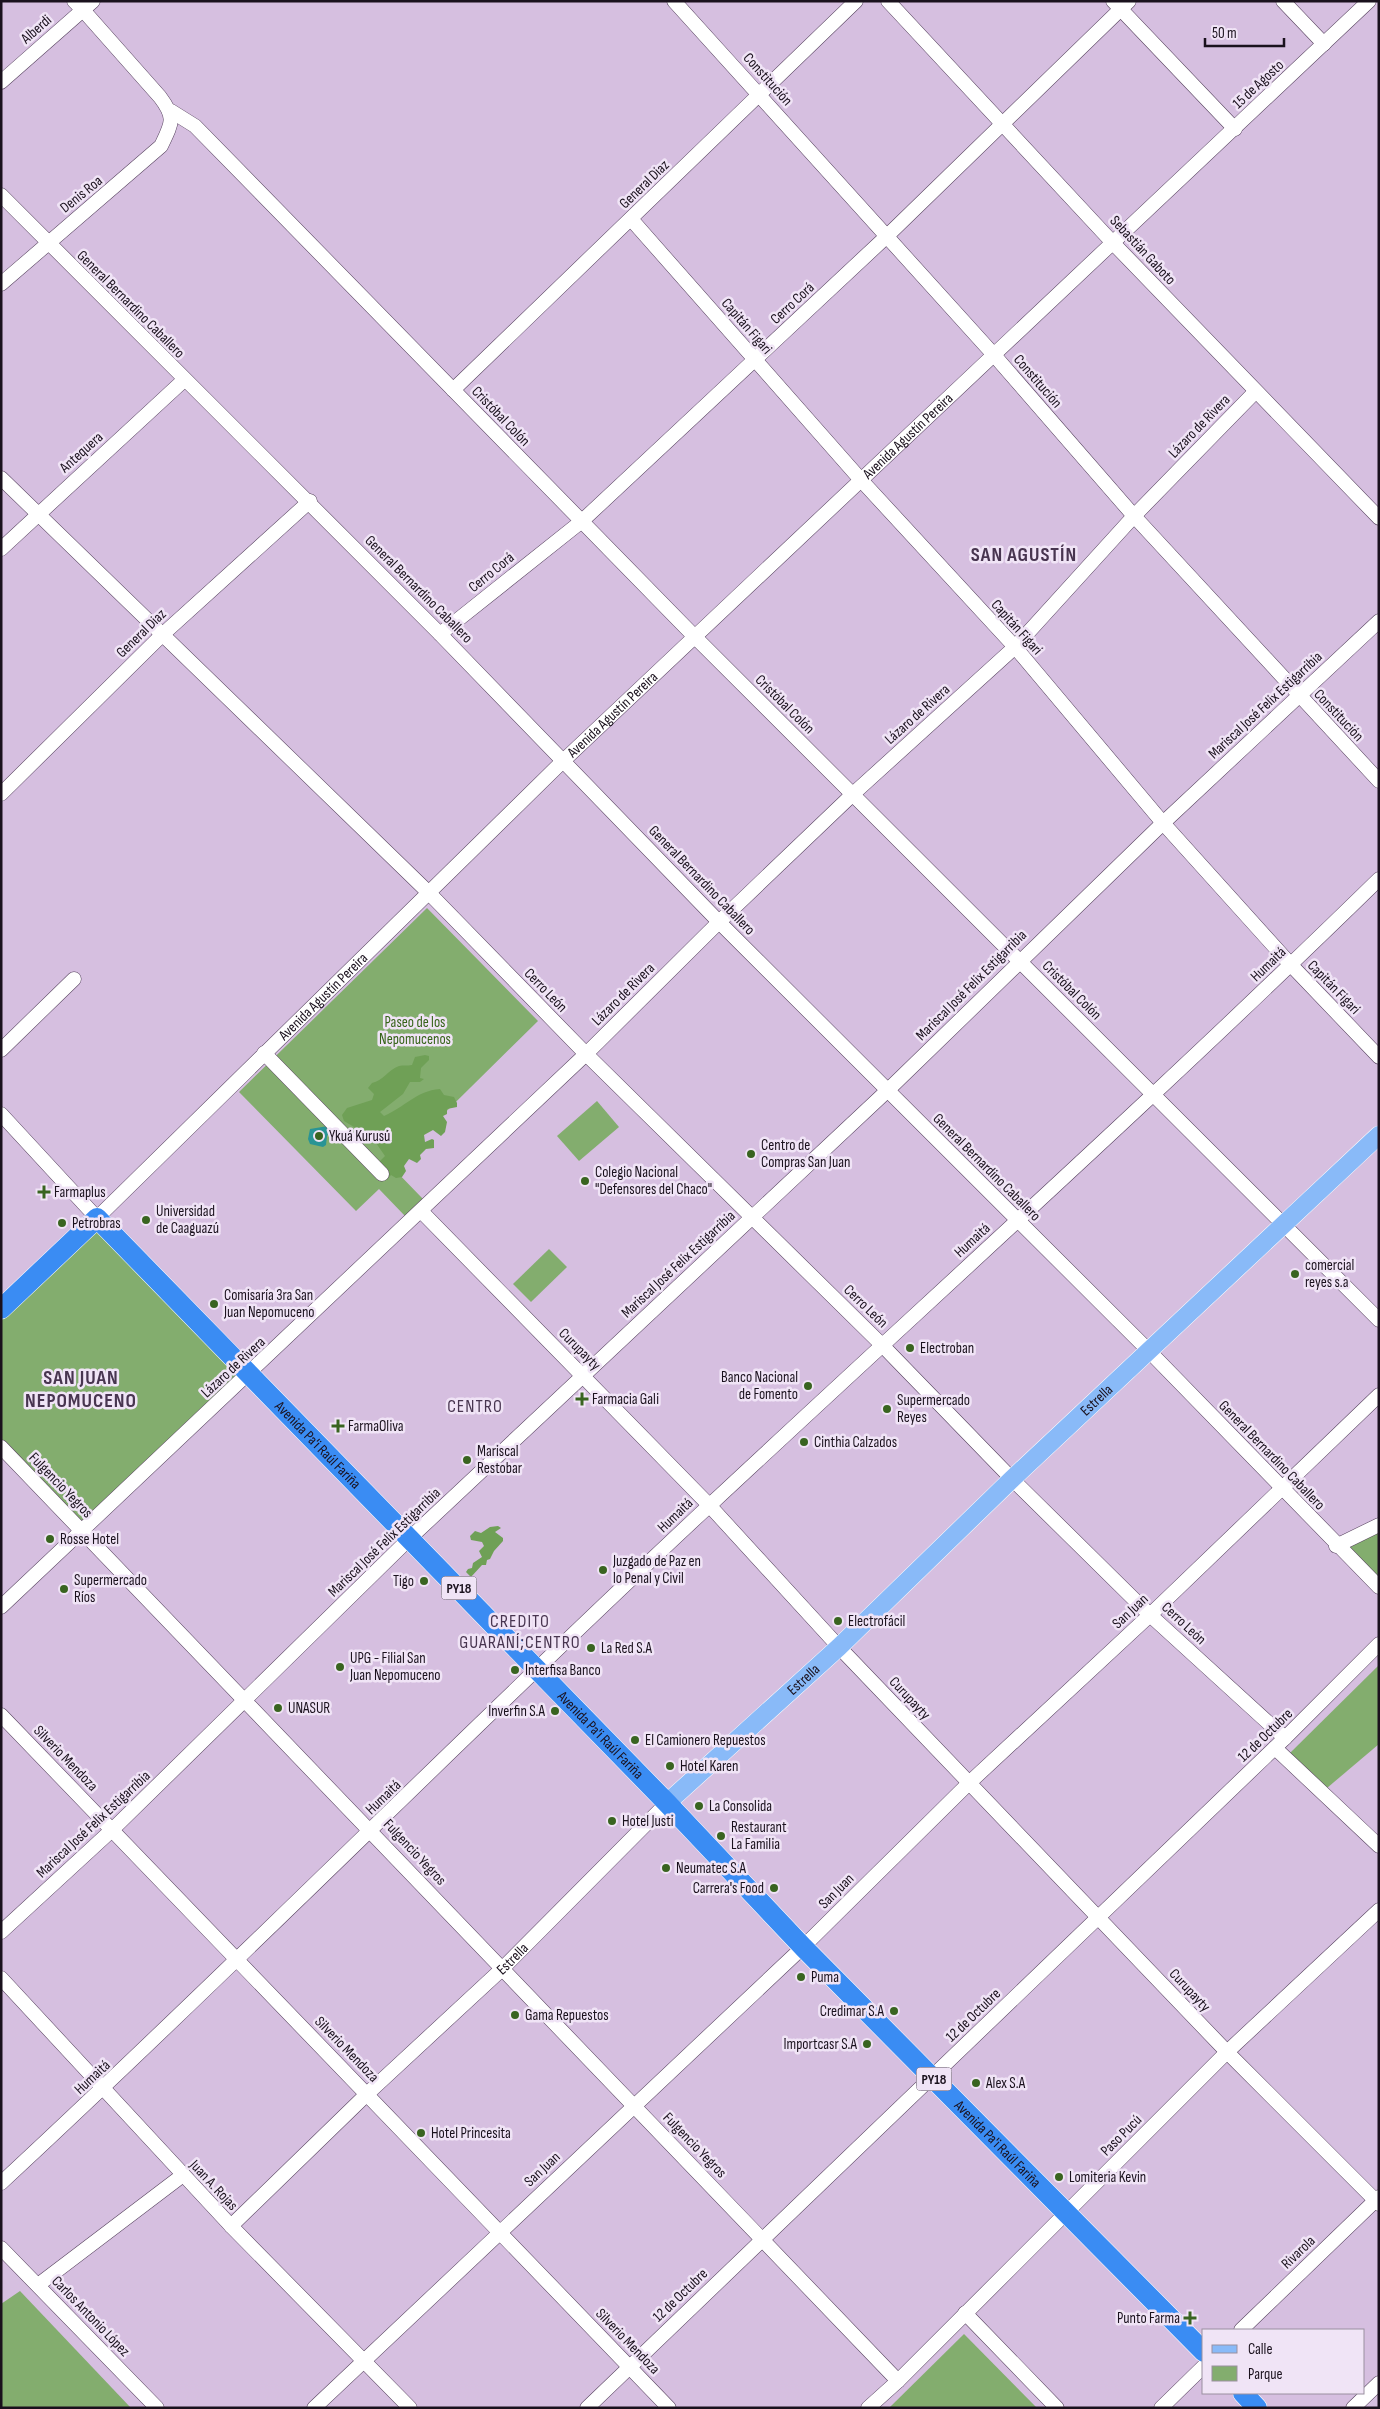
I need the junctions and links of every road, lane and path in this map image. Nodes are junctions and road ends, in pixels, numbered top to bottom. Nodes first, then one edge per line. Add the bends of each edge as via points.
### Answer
1 (674, 1) edge
2 (856, 1) edge
3 (888, 1) edge
4 (1283, 1) edge
5 (1369, 1) edge
6 (83, 4) edge
7 (1121, 4) edge
8 (1324, 44) junction
9 (1, 82) edge
10 (760, 95) junction
11 (171, 116) junction
12 (1004, 125) junction
13 (1235, 129) junction
14 (1, 195) edge
15 (631, 219) junction
16 (887, 236) junction
17 (1113, 243) junction
18 (48, 244) junction
19 (1, 284) edge
20 (994, 355) junction
21 (755, 359) junction
22 (184, 380) junction
23 (453, 390) junction
24 (1255, 392) junction
25 (1, 478) edge
26 (861, 480) junction
27 (310, 501) junction
28 (38, 514) junction
29 (1134, 516) junction
30 (1379, 518) edge
31 (582, 521) junction
32 (1, 549) edge
33 (1379, 621) edge
34 (440, 634) junction
35 (162, 635) junction
36 (695, 637) junction
37 (1014, 647) junction
38 (1299, 696) junction
39 (563, 761) junction
40 (1379, 781) edge
41 (1, 794) edge
42 (853, 794) junction
43 (1163, 823) junction
44 (1379, 879) edge
45 (428, 892) junction
46 (719, 922) junction
47 (1019, 960) junction
48 (1291, 965) junction
49 (74, 979) dead end
50 (1, 1050) edge
51 (264, 1053) junction
52 (586, 1054) junction
53 (1379, 1057) edge
54 (888, 1090) junction
55 (1154, 1094) junction
56 (1, 1114) edge
57 (1379, 1135) edge
58 (382, 1174) dead end
59 (421, 1212) junction
60 (751, 1217) junction
61 (97, 1218) junction
62 (1018, 1220) junction
63 (1285, 1225) junction
64 (1, 1309) edge
65 (1379, 1320) edge
66 (883, 1346) junction
67 (1148, 1350) junction
68 (249, 1375) junction
69 (583, 1375) junction
70 (1379, 1395) edge
71 (1, 1447) edge
72 (1012, 1478) junction
73 (1282, 1488) junction
74 (709, 1505) junction
75 (1379, 1526) edge
76 (82, 1531) junction
77 (410, 1538) junction
78 (1336, 1546) junction
79 (1379, 1587) edge
80 (1, 1607) edge
81 (1150, 1615) junction
82 (1379, 1644) edge
83 (839, 1647) junction
84 (538, 1669) junction
85 (245, 1699) junction
86 (1, 1715) edge
87 (1285, 1738) junction
88 (1275, 1748) junction
89 (968, 1784) junction
90 (667, 1802) junction
91 (113, 1828) junction
92 (372, 1830) junction
93 (1379, 1846) edge
94 (1379, 1910) edge
95 (1099, 1918) junction
96 (1, 1932) edge
97 (804, 1947) junction
98 (239, 1960) junction
99 (502, 1969) junction
100 (1, 1978) edge
101 (1226, 2052) junction
102 (932, 2077) junction
103 (104, 2088) junction
104 (367, 2094) junction
105 (634, 2106) junction
106 (183, 2175) junction
107 (1, 2183) edge
108 (1378, 2200) edge
109 (1066, 2213) junction
110 (231, 2226) junction
111 (499, 2232) junction
112 (762, 2238) junction
113 (1, 2248) edge
114 (38, 2285) junction
115 (964, 2313) junction
116 (1242, 2329) edge
117 (1202, 2350) edge
118 (363, 2360) junction
119 (631, 2366) junction
120 (1202, 2368) edge
121 (898, 2381) junction
122 (1379, 2383) edge
123 (1243, 2394) edge
124 (157, 2408) edge
125 (314, 2408) edge
126 (410, 2408) edge
127 (587, 2408) edge
128 (668, 2408) edge
129 (868, 2408) edge
130 (1057, 2408) edge
131 (1162, 2408) edge
132 (1257, 2408) edge
133 (1353, 2408) edge

1 - 10 street, Constitución
2 - 10 street, General Diaz
3 - 12 street, Sebastián Gaboto
4 - 8 street
5 - 8 street, 15 de Agosto
6 - 9 street, Alberdi
6 - 11 street, Cristóbal Colón
7 - 12 street, Cerro Corá
7 - 13 street
8 - 13 street, 15 de Agosto
10 - 15 street, General Diaz
10 - 16 street, Constitución
11 - 18 street, Denis Roa via 161,146
11 - 23 street, Cristóbal Colón via 195,126
12 - 16 street, Cerro Corá
12 - 17 street, Sebastián Gaboto
13 - 17 street, Avenida Agustín Pereira
14 - 18 street, General Bernardino Caballero
15 - 21 street, Capitán Figari
15 - 23 street, General Diaz
16 - 20 street, Constitución
16 - 21 street, Cerro Corá
17 - 20 street, Avenida Agustín Pereira
17 - 24 street, Sebastián Gaboto
18 - 19 street, Denis Roa
18 - 22 street, General Bernardino Caballero
20 - 26 street, Avenida Agustín Pereira
20 - 29 street, Constitución
21 - 26 street, Capitán Figari
21 - 31 street, Cerro Corá
22 - 27 street, General Bernardino Caballero
22 - 28 street, Antequera
23 - 31 street, Cristóbal Colón
24 - 29 street, Lázaro de Rivera
24 - 30 street, Sebastián Gaboto
25 - 28 street, Cerro León
26 - 36 street, Avenida Agustín Pereira
26 - 37 street, Capitán Figari
27 - 34 street, General Bernardino Caballero
27 - 35 street, General Diaz
28 - 32 street, Antequera
28 - 35 street, Cerro León
29 - 37 street, Lázaro de Rivera
29 - 38 street, Constitución
31 - 34 street, Cerro Corá
31 - 36 street, Cristóbal Colón
33 - 38 street, Mariscal José Felix Estigarribia
34 - 39 street, General Bernardino Caballero
35 - 41 street, General Diaz
35 - 45 street, Cerro León
36 - 39 street, Avenida Agustín Pereira
36 - 42 street, Cristóbal Colón
37 - 42 street, Lázaro de Rivera
37 - 43 street, Capitán Figari
38 - 40 street, Constitución
38 - 43 street, Mariscal José Felix Estigarribia
39 - 45 street, Avenida Agustín Pereira
39 - 46 street, General Bernardino Caballero
42 - 46 street, Lázaro de Rivera
42 - 47 street, Cristóbal Colón
43 - 47 street, Mariscal José Felix Estigarribia
43 - 48 street, Capitán Figari
44 - 48 street, Humaitá
45 - 51 street, Avenida Agustín Pereira
45 - 52 street, Cerro León
46 - 52 street, Lázaro de Rivera
46 - 54 street, General Bernardino Caballero
47 - 54 street, Mariscal José Felix Estigarribia
47 - 55 street, Cristóbal Colón
48 - 53 street, Capitán Figari
48 - 55 street, Humaitá
49 - 50 street
51 - 58 street
51 - 61 street, Avenida Agustín Pereira
52 - 59 street, Lázaro de Rivera
52 - 60 street, Cerro León
54 - 60 street, Mariscal José Felix Estigarribia
54 - 62 street, General Bernardino Caballero
55 - 62 street, Humaitá
55 - 63 street, Cristóbal Colón
56 - 61 street, Avenida Pa'i Raúl Fariña
57 - 63 main road, Estrella
59 - 68 street, Lázaro de Rivera
59 - 69 street, Curupayty
60 - 66 street, Cerro León
60 - 69 street, Mariscal José Felix Estigarribia
61 - 64 highway, Avenida Agustín Pereira
61 - 68 highway, Avenida Pa'i Raúl Fariña
62 - 66 street, Humaitá
62 - 67 street, General Bernardino Caballero
63 - 65 street, Cristóbal Colón
63 - 67 main road, Estrella
66 - 72 street, Cerro León
66 - 74 street, Humaitá
67 - 72 main road, Estrella
67 - 73 street, General Bernardino Caballero
68 - 76 street, Lázaro de Rivera
68 - 77 highway, Avenida Pa'i Raúl Fariña / PY18
69 - 74 street, Curupayty
69 - 77 street, Mariscal José Felix Estigarribia
70 - 73 street, San Juan
71 - 76 street, Fulgencio Yegros
72 - 81 street, Cerro León
72 - 83 main road, Estrella
73 - 78 street, General Bernardino Caballero
73 - 81 street, San Juan
74 - 83 street, Curupayty
74 - 84 street, Humaitá
75 - 78 street
76 - 80 street, Lázaro de Rivera
76 - 85 street, Fulgencio Yegros
77 - 84 highway, Avenida Pa'i Raúl Fariña / PY18
77 - 85 street, Mariscal José Felix Estigarribia
78 - 79 street, General Bernardino Caballero
81 - 87 street, Cerro León
81 - 89 street, San Juan
82 - 87 street, 12 de Octubre
83 - 89 street, Curupayty
83 - 90 main road, Estrella
84 - 90 highway, Avenida Pa'i Raúl Fariña / PY18
84 - 92 street, Humaitá
85 - 91 street, Mariscal José Felix Estigarribia
85 - 92 street, Fulgencio Yegros
86 - 91 street, Silverio Mendoza
87 - 88 street, 12 de Octubre
88 - 93 street
88 - 95 street, 12 de Octubre
89 - 95 street, Curupayty
89 - 97 street, San Juan
90 - 97 highway, Avenida Pa'i Raúl Fariña / PY18
90 - 99 street, Estrella
91 - 96 street, Mariscal José Felix Estigarribia
91 - 98 street, Silverio Mendoza
92 - 98 street, Humaitá
92 - 99 street, Fulgencio Yegros
94 - 101 street, Paso Pucú
95 - 101 street, Curupayty
95 - 102 street, 12 de Octubre
97 - 102 highway, Avenida Pa'i Raúl Fariña / PY18
97 - 105 street, San Juan
98 - 103 street, Humaitá
98 - 104 street, Silverio Mendoza
99 - 104 street, Estrella
99 - 105 street, Fulgencio Yegros
100 - 103 street, Juan A. Rojas
101 - 108 street, Curupayty
101 - 109 street, Paso Pucú
102 - 109 highway, Avenida Pa'i Raúl Fariña / PY18
102 - 112 street, 12 de Octubre
103 - 106 street, Juan A. Rojas
103 - 107 street, Humaitá
104 - 110 street, Estrella
104 - 111 street, Silverio Mendoza
105 - 111 street, San Juan
105 - 112 street, Fulgencio Yegros
106 - 110 street, Juan A. Rojas
106 - 114 street
108 - 116 street, Rivarola
109 - 115 street, Paso Pucú
109 - 117 highway, Avenida Pa'i Raúl Fariña / PY18
110 - 118 street, Juan A. Rojas
111 - 118 street, San Juan
111 - 119 street, Silverio Mendoza
112 - 119 street, 12 de Octubre
112 - 121 street, Fulgencio Yegros
113 - 114 street, Carlos Antonio López
114 - 124 street, Carlos Antonio López
115 - 121 street, Paso Pucú
115 - 130 street
118 - 125 street, San Juan
118 - 126 street, Juan A. Rojas
119 - 127 street, 12 de Octubre
119 - 128 street, Silverio Mendoza
120 - 131 street
121 - 129 street, Paso Pucú
122 - 133 street
123 - 132 highway

